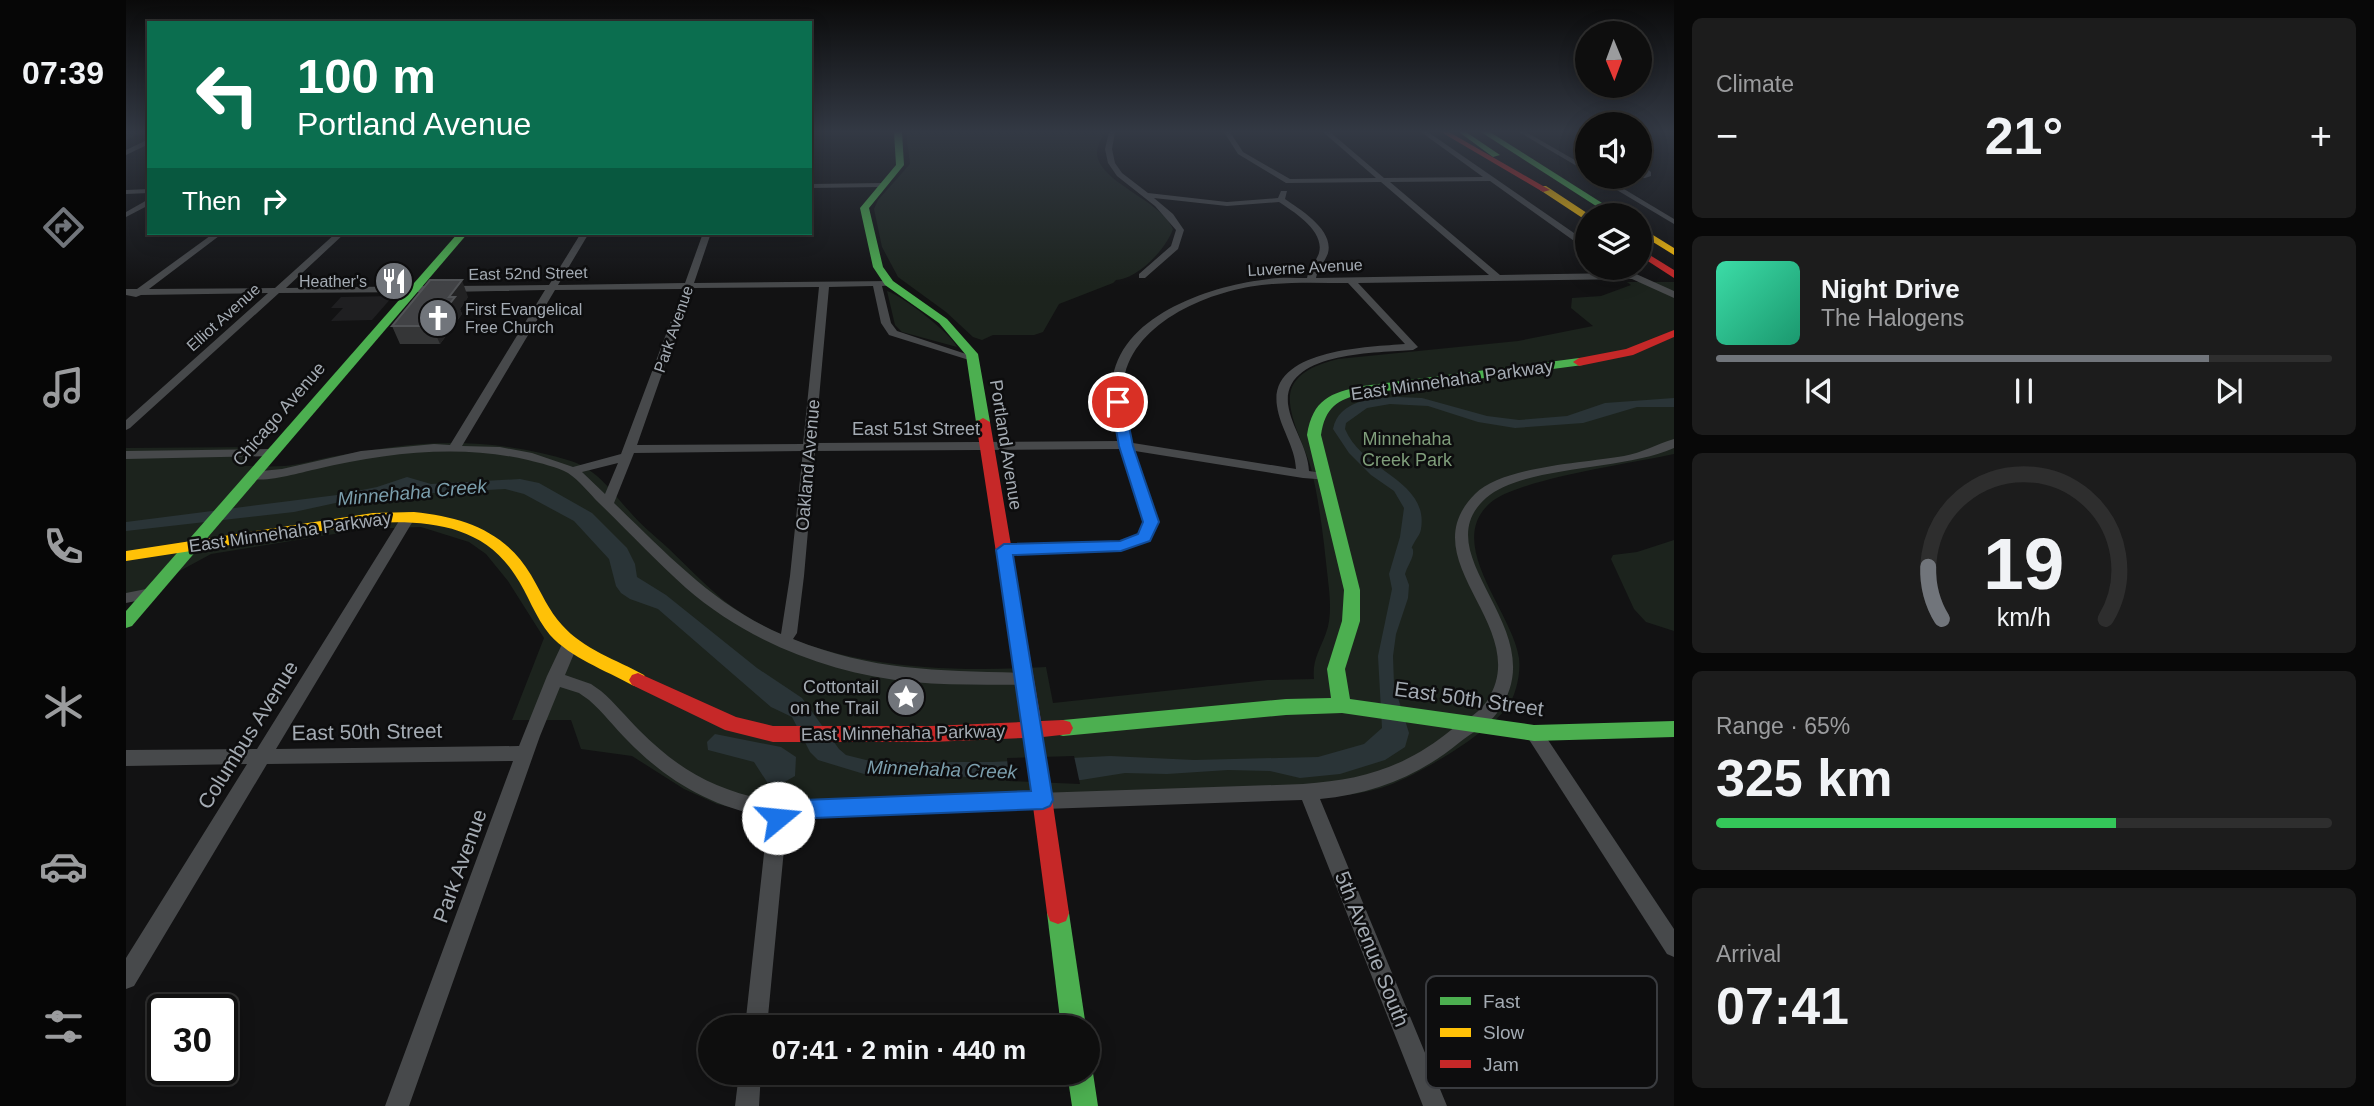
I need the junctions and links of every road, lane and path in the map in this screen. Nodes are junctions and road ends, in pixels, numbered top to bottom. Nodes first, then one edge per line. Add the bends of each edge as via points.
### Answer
1 (1131, 184) edge
2 (1288, 184) edge
3 (1388, 184) edge
4 (1499, 184) edge
5 (1535, 184) edge
6 (1567, 184) edge
7 (1584, 184) edge
8 (881, 185) joint
9 (812, 186) edge
10 (1619, 189) edge
11 (147, 191) edge
12 (126, 192) edge
13 (1149, 195) junction
14 (1281, 200) junction
15 (147, 202) edge
16 (1596, 202) joint
17 (1575, 209) edge
18 (126, 215) edge
19 (1674, 222) edge
20 (216, 235) edge
21 (339, 235) edge
22 (461, 235) edge
23 (584, 235) edge
24 (706, 235) edge
25 (1575, 237) edge
26 (1652, 238) edge
27 (1673, 252) edge
28 (1652, 260) edge
29 (1671, 273) edge
30 (1142, 276) dead end
31 (1575, 277) edge
32 (1498, 278) junction
33 (1311, 280) junction
34 (1351, 280) junction
35 (1640, 280) edge
36 (883, 284) junction
37 (824, 286) junction
38 (687, 287) junction
39 (551, 288) junction
40 (413, 289) junction
41 (276, 291) junction
42 (126, 292) edge
43 (138, 292) junction
44 (1674, 295) edge
45 (126, 301) edge
46 (1674, 333) edge
47 (973, 358) junction
48 (126, 426) edge
49 (1674, 443) edge
50 (985, 446) junction
51 (1126, 446) junction
52 (454, 447) junction
53 (810, 447) junction
54 (629, 452) junction
55 (270, 453) junction
56 (126, 455) edge
57 (573, 471) junction
58 (1303, 474) junction
59 (252, 477) junction
60 (1325, 477) junction
61 (608, 503) junction
62 (410, 516) junction
63 (192, 546) junction
64 (1004, 550) junction
65 (126, 556) edge
66 (151, 593) junction
67 (126, 598) edge
68 (126, 622) edge
69 (784, 642) junction
70 (570, 644) junction
71 (555, 676) junction
72 (1024, 678) junction
73 (1342, 705) junction
74 (1474, 723) junction
75 (1674, 729) edge
76 (1534, 733) junction
77 (1034, 737) junction
78 (525, 753) junction
79 (262, 756) junction
80 (126, 758) edge
81 (1308, 792) junction
82 (1042, 796) junction
83 (778, 810) junction
84 (1674, 947) edge
85 (126, 978) edge
86 (757, 1015) edge
87 (1072, 1015) edge
88 (1426, 1084) edge
89 (749, 1085) edge
90 (1082, 1085) edge
91 (1428, 1088) edge
92 (397, 1106) edge
93 (747, 1106) edge
94 (1085, 1106) edge
95 (1435, 1106) edge

1 - 13 street
2 - 14 street
3 - 32 street
4 - 25 street
5 - 17 main road
6 - 16 main road
7 - 16 main road
8 - 9 street
8 - 36 main road, Portland Avenue via 868,201 864,218
10 - 19 street
11 - 12 street
13 - 14 street via 1227,204
13 - 30 street via 1180,230 1175,247
14 - 33 street via 1323,240 1322,256
15 - 18 street
20 - 43 street
21 - 41 street, Elliot Avenue
22 - 40 main road, Chicago Avenue
23 - 39 street
24 - 38 street, Park Avenue
26 - 27 main road
28 - 29 main road
31 - 32 street, Luverne Avenue
32 - 34 street, Luverne Avenue
33 - 34 street, Luverne Avenue
33 - 51 street, Luverne Avenue via 1215,292 1171,313 1140,336 1121,366 1118,383
34 - 58 street via 1413,347 1330,356 1297,370 1281,400
35 - 44 street
36 - 37 street, East 52nd Street
36 - 47 main road, Portland Avenue via 943,321
36 - 47 street via 886,323 893,333
37 - 38 street, East 52nd Street
37 - 53 street, Oakland Avenue
38 - 39 street, East 52nd Street
38 - 54 street, Park Avenue
39 - 40 street, East 52nd Street
39 - 52 street
40 - 41 street, East 52nd Street
40 - 55 main road, Chicago Avenue
41 - 43 street, East 52nd Street
41 - 48 street, Elliot Avenue
42 - 43 street, East 52nd Street
43 - 45 street
46 - 60 main road, East Minnehaha Parkway via 1596,360 1401,383 1332,398 1319,410 1314,424
47 - 50 main road, Portland Avenue
49 - 74 street via 1649,453 1519,477 1480,495 1468,510 1461,526 1463,556 1498,623 1507,657 1497,700
50 - 51 street, East 51st Street
50 - 53 street, East 51st Street
50 - 64 main road, Portland Avenue
51 - 58 street, East 51st Street
51 - 64 street, Luverne Avenue via 1151,522 1144,537 1121,546
52 - 57 street via 532,457
52 - 59 street via 361,455
53 - 54 street, East 51st Street
53 - 69 street, Oakland Avenue via 797,576
54 - 57 street, East 51st Street
54 - 61 street, Park Avenue
55 - 56 street
55 - 59 main road, Chicago Avenue
57 - 61 street
58 - 60 street, East 51st Street
59 - 63 main road, Chicago Avenue
60 - 73 main road, East Minnehaha Parkway via 1352,597 1351,621 1336,668
61 - 69 street via 711,601
62 - 63 main road, East Minnehaha Parkway via 323,524
62 - 70 main road, East Minnehaha Parkway via 464,526 501,546
62 - 79 street, Columbus Avenue
63 - 65 main road, East Minnehaha Parkway
63 - 66 main road, Chicago Avenue
64 - 72 main road, Portland Avenue
66 - 67 street
66 - 68 main road, Chicago Avenue
69 - 72 street via 880,671 928,677
70 - 71 street, Park Avenue
70 - 77 main road, East Minnehaha Parkway via 659,692 732,724 773,734
71 - 78 street, Park Avenue
71 - 83 street via 589,691 662,765 681,778 709,793
72 - 77 main road, Portland Avenue
73 - 74 main road, East 50th Street
73 - 77 main road, East Minnehaha Parkway
74 - 76 main road, East 50th Street
74 - 81 street via 1432,754 1394,774 1349,787
75 - 76 main road, East 50th Street
76 - 84 street
77 - 82 main road, Portland Avenue
78 - 79 street, East 50th Street
78 - 92 street, Park Avenue
79 - 80 street, East 50th Street
79 - 85 street, Columbus Avenue
81 - 82 street
81 - 88 street, 5th Avenue South
82 - 83 street
82 - 87 main road, Portland Avenue
83 - 86 street
89 - 93 street
90 - 94 main road
91 - 95 street, 5th Avenue South

